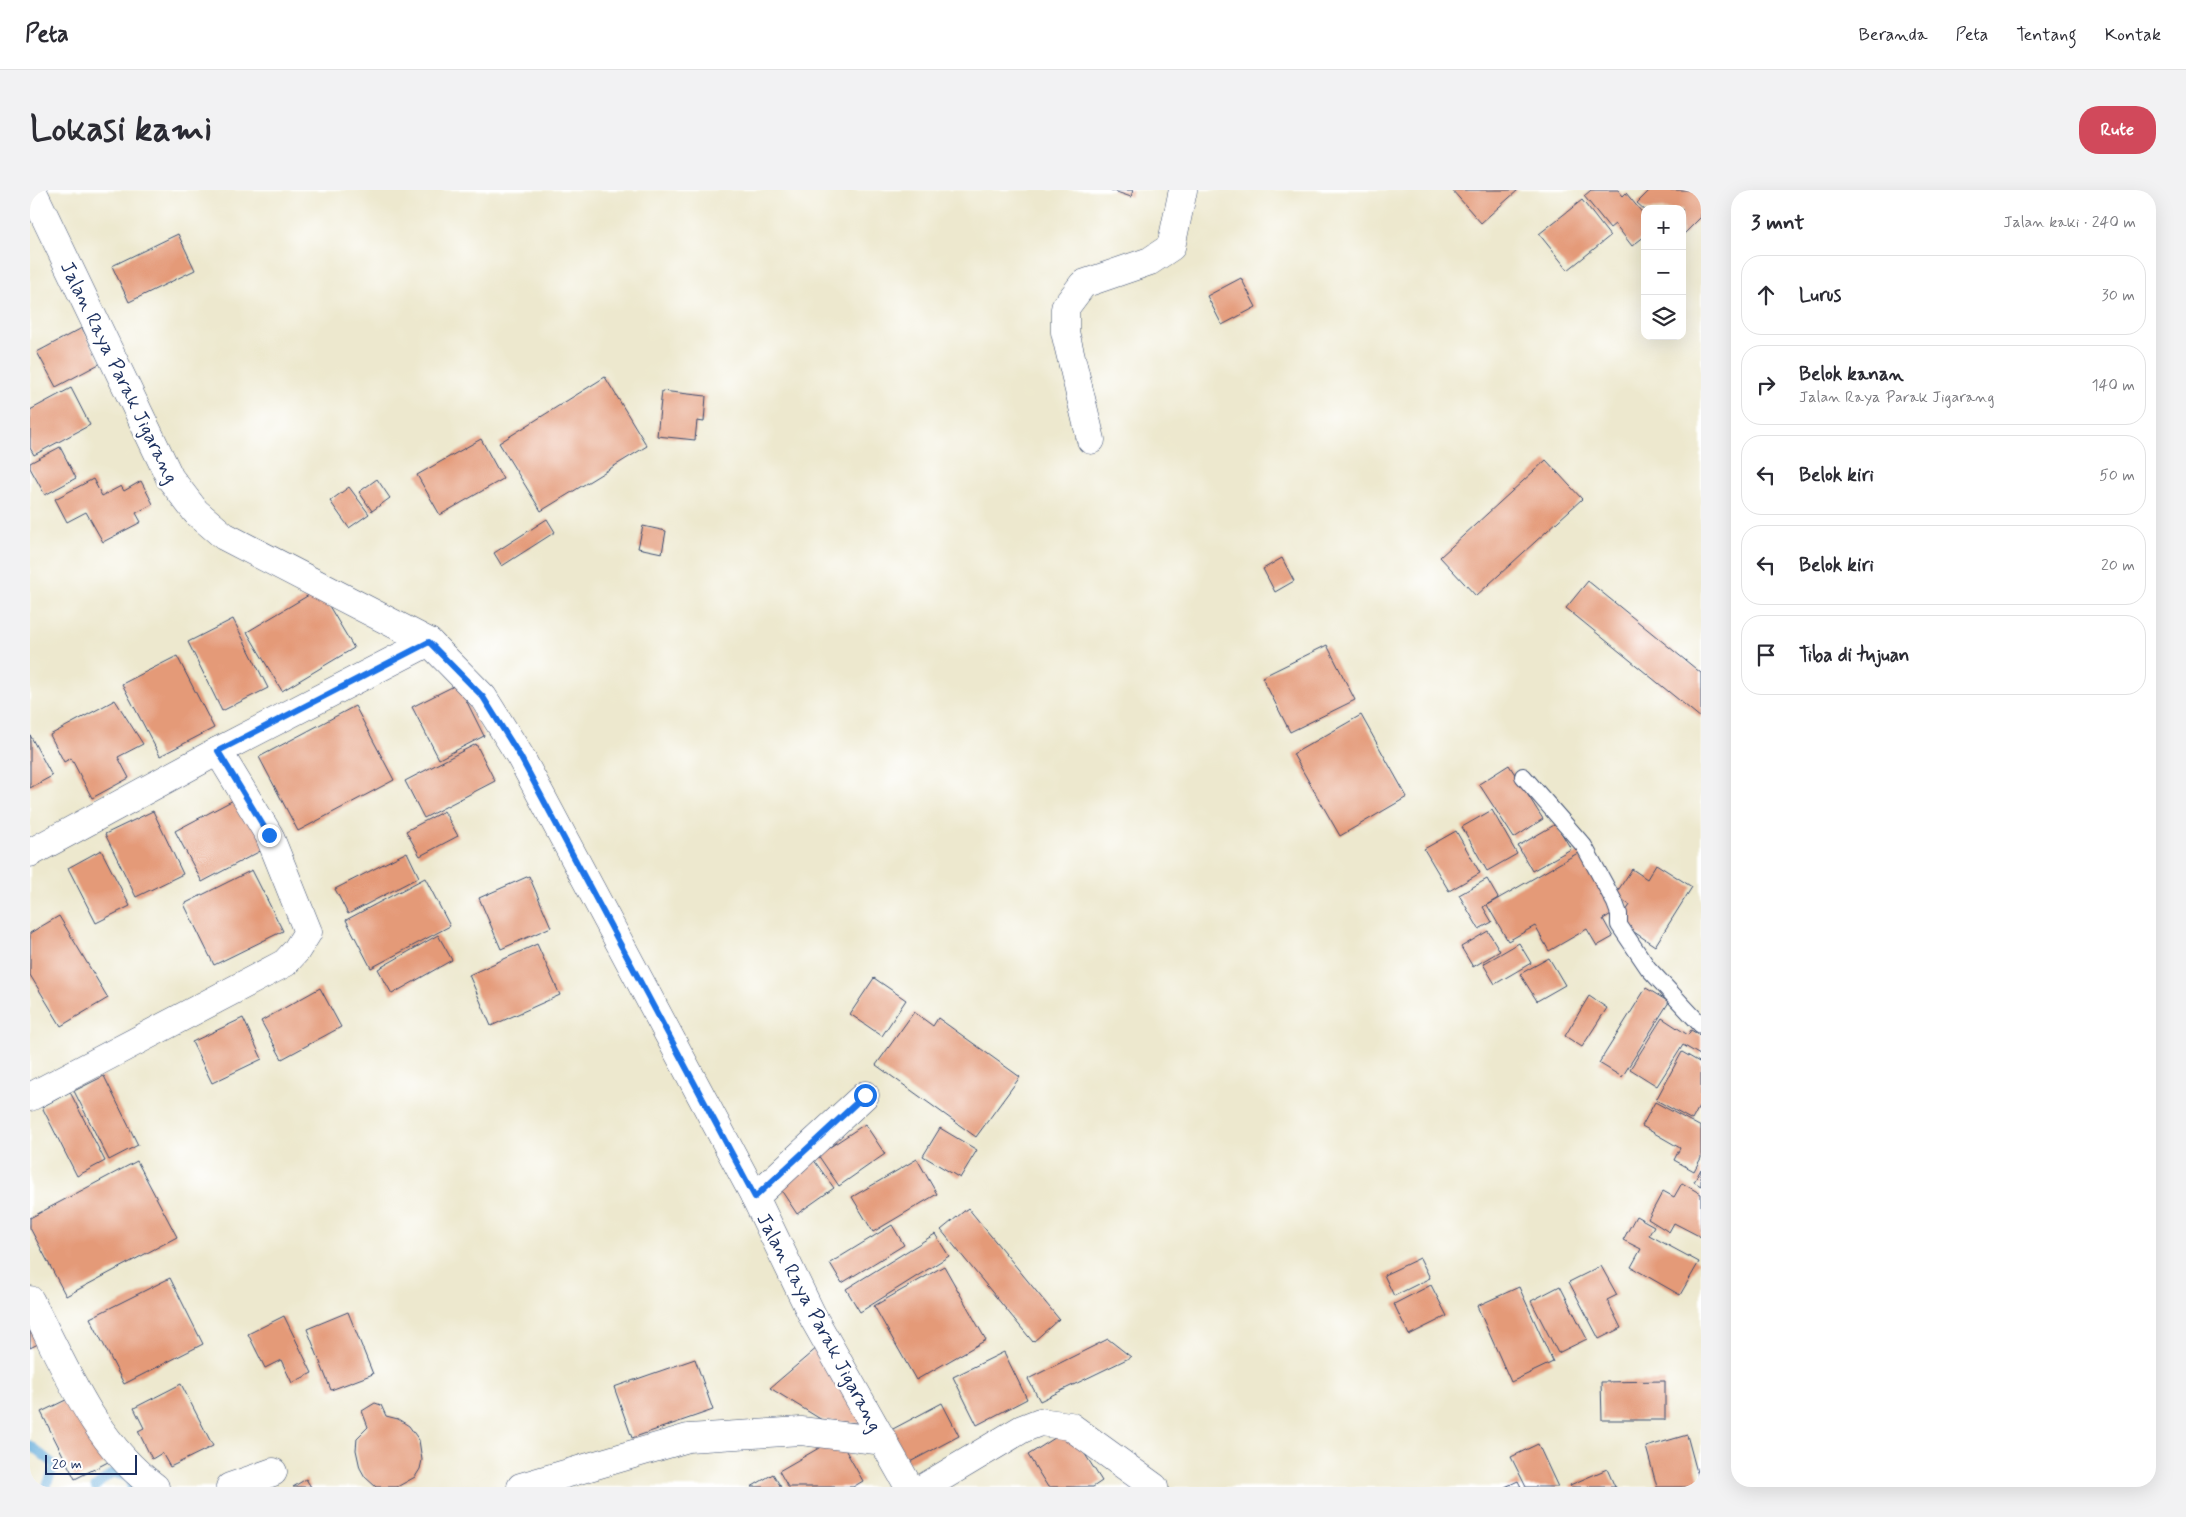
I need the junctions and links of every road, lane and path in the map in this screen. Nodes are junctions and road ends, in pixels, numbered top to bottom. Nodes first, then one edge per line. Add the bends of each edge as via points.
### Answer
1 (32, 190) edge
2 (1184, 190) edge
3 (1090, 440) dead end
4 (429, 642) junction
5 (218, 751) junction
6 (1523, 776) dead end
7 (30, 854) edge
8 (1701, 1024) edge
9 (865, 1095) dead end
10 (30, 1097) edge
11 (755, 1197) junction
12 (30, 1300) edge
13 (884, 1441) junction
14 (273, 1472) dead end
15 (155, 1487) edge
16 (230, 1487) edge
17 (521, 1487) edge
18 (909, 1487) edge
19 (925, 1487) edge
20 (1154, 1487) edge

1 - 4 street, Jalan Raya Parak Jigarang via 170,478 196,512 224,536
2 - 3 street via 1171,247 1150,260 1083,284 1065,308 1065,332
4 - 5 street
4 - 11 street, Jalan Raya Parak Jigarang via 483,697 520,756
5 - 7 street
5 - 10 street via 269,835 308,932 285,963
6 - 8 lane via 1584,846 1616,903 1619,925 1648,968
9 - 11 street
11 - 13 street, Jalan Raya Parak Jigarang via 814,1319
12 - 15 street via 89,1415 120,1456
13 - 17 street via 801,1431 688,1438
13 - 18 street, Jalan Raya Parak Jigarang
14 - 16 street
19 - 20 street via 1040,1422 1070,1426

